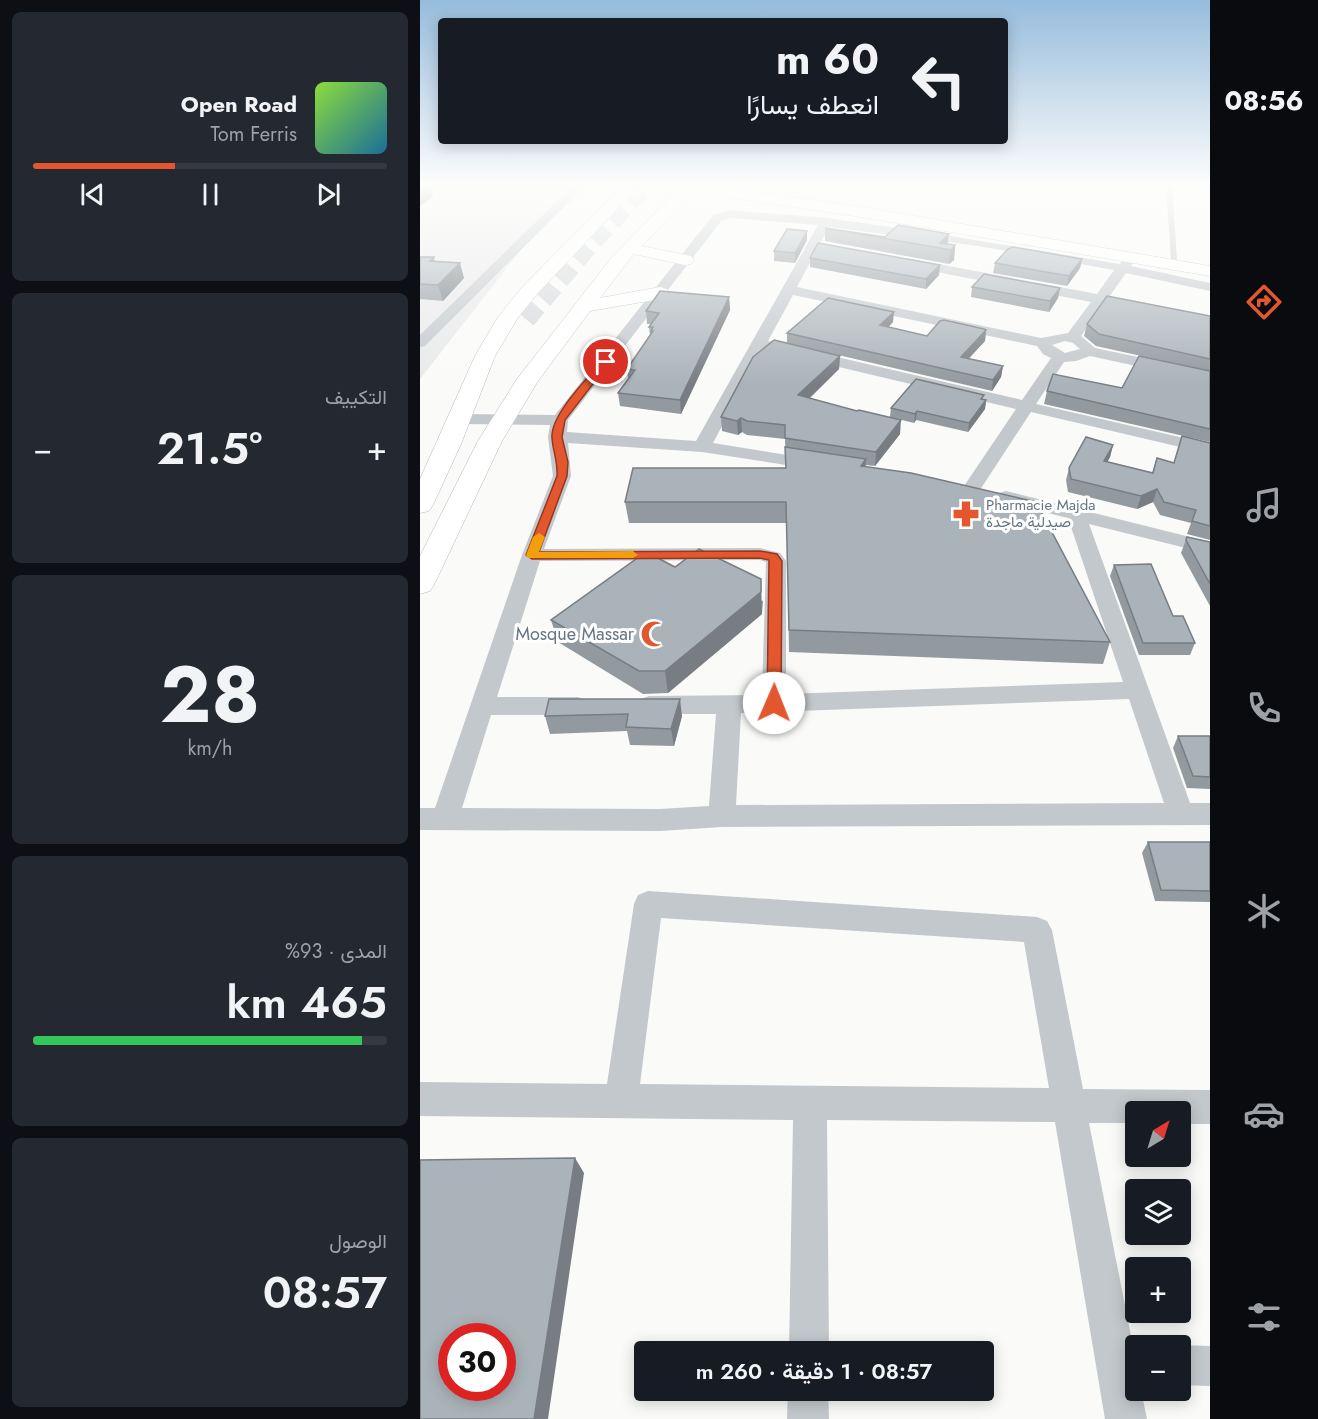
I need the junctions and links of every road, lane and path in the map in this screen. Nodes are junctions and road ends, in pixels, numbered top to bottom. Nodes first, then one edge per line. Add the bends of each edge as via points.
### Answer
1 (512, 252) edge
2 (569, 252) edge
3 (626, 252) edge
4 (649, 252) edge
5 (691, 252) edge
6 (814, 252) edge
7 (1052, 252) edge
8 (1071, 252) edge
9 (1127, 252) edge
10 (1173, 252) edge
11 (685, 260) junction
12 (893, 260) edge
13 (1174, 260) junction
14 (1127, 263) junction
15 (1210, 266) edge
16 (1210, 271) edge
17 (1210, 287) edge
18 (789, 290) junction
19 (660, 293) junction
20 (1100, 299) junction
21 (581, 307) junction
22 (1144, 308) edge
23 (1072, 338) junction
24 (420, 343) edge
25 (1045, 343) junction
26 (759, 344) junction
27 (1087, 351) junction
28 (1059, 356) junction
29 (1210, 377) edge
30 (1027, 405) junction
31 (459, 419) junction
32 (503, 419) junction
33 (558, 429) junction
34 (702, 447) junction
35 (1210, 449) edge
36 (831, 467) edge
37 (420, 505) edge
38 (1076, 514) junction
39 (1210, 548) edge
40 (532, 555) junction
41 (420, 585) edge
42 (1138, 690) junction
43 (774, 703) junction
44 (729, 705) junction
45 (482, 706) junction
46 (1181, 814) junction
47 (1210, 814) edge
48 (722, 816) junction
49 (427, 821) edge
50 (420, 1099) edge
51 (621, 1102) junction
52 (810, 1104) junction
53 (1069, 1106) junction
54 (1210, 1107) edge
55 (808, 1341) edge
56 (1125, 1359) edge
57 (1191, 1365) edge
58 (1210, 1366) edge
59 (808, 1401) edge
60 (1126, 1401) edge
61 (808, 1419) edge
62 (1126, 1419) edge

1 - 24 street
2 - 31 highway via 508,317 485,356
3 - 21 highway
4 - 11 highway
5 - 11 street
6 - 18 street
7 - 14 street
8 - 14 highway
9 - 13 highway
10 - 13 lane
11 - 19 street
12 - 20 street
13 - 15 highway
14 - 16 highway
14 - 17 street
14 - 20 street
18 - 25 street
18 - 26 street
19 - 21 highway
19 - 33 street
20 - 22 street
20 - 23 street
21 - 32 highway
23 - 25 street via 1058,337
23 - 27 street via 1086,345
25 - 28 street via 1045,349
26 - 30 street
26 - 34 street
27 - 28 street via 1080,356
27 - 29 street
28 - 30 street
30 - 35 street
30 - 38 street via 965,488
31 - 32 street
31 - 32 highway via 486,386 517,333 537,321
31 - 37 highway
32 - 33 street
32 - 41 highway
33 - 34 street
33 - 40 street via 562,476
34 - 36 street
38 - 39 street
38 - 42 street
40 - 43 street via 773,557
40 - 45 street
42 - 43 street
42 - 46 street
43 - 44 street
44 - 45 street
44 - 48 street
45 - 49 street
46 - 47 street
46 - 48 street
48 - 49 street
50 - 51 street
51 - 52 street
51 - 53 street via 648,904 1037,930
52 - 53 street
52 - 55 street
53 - 54 street
53 - 56 street
57 - 58 street
59 - 61 street
60 - 62 street

